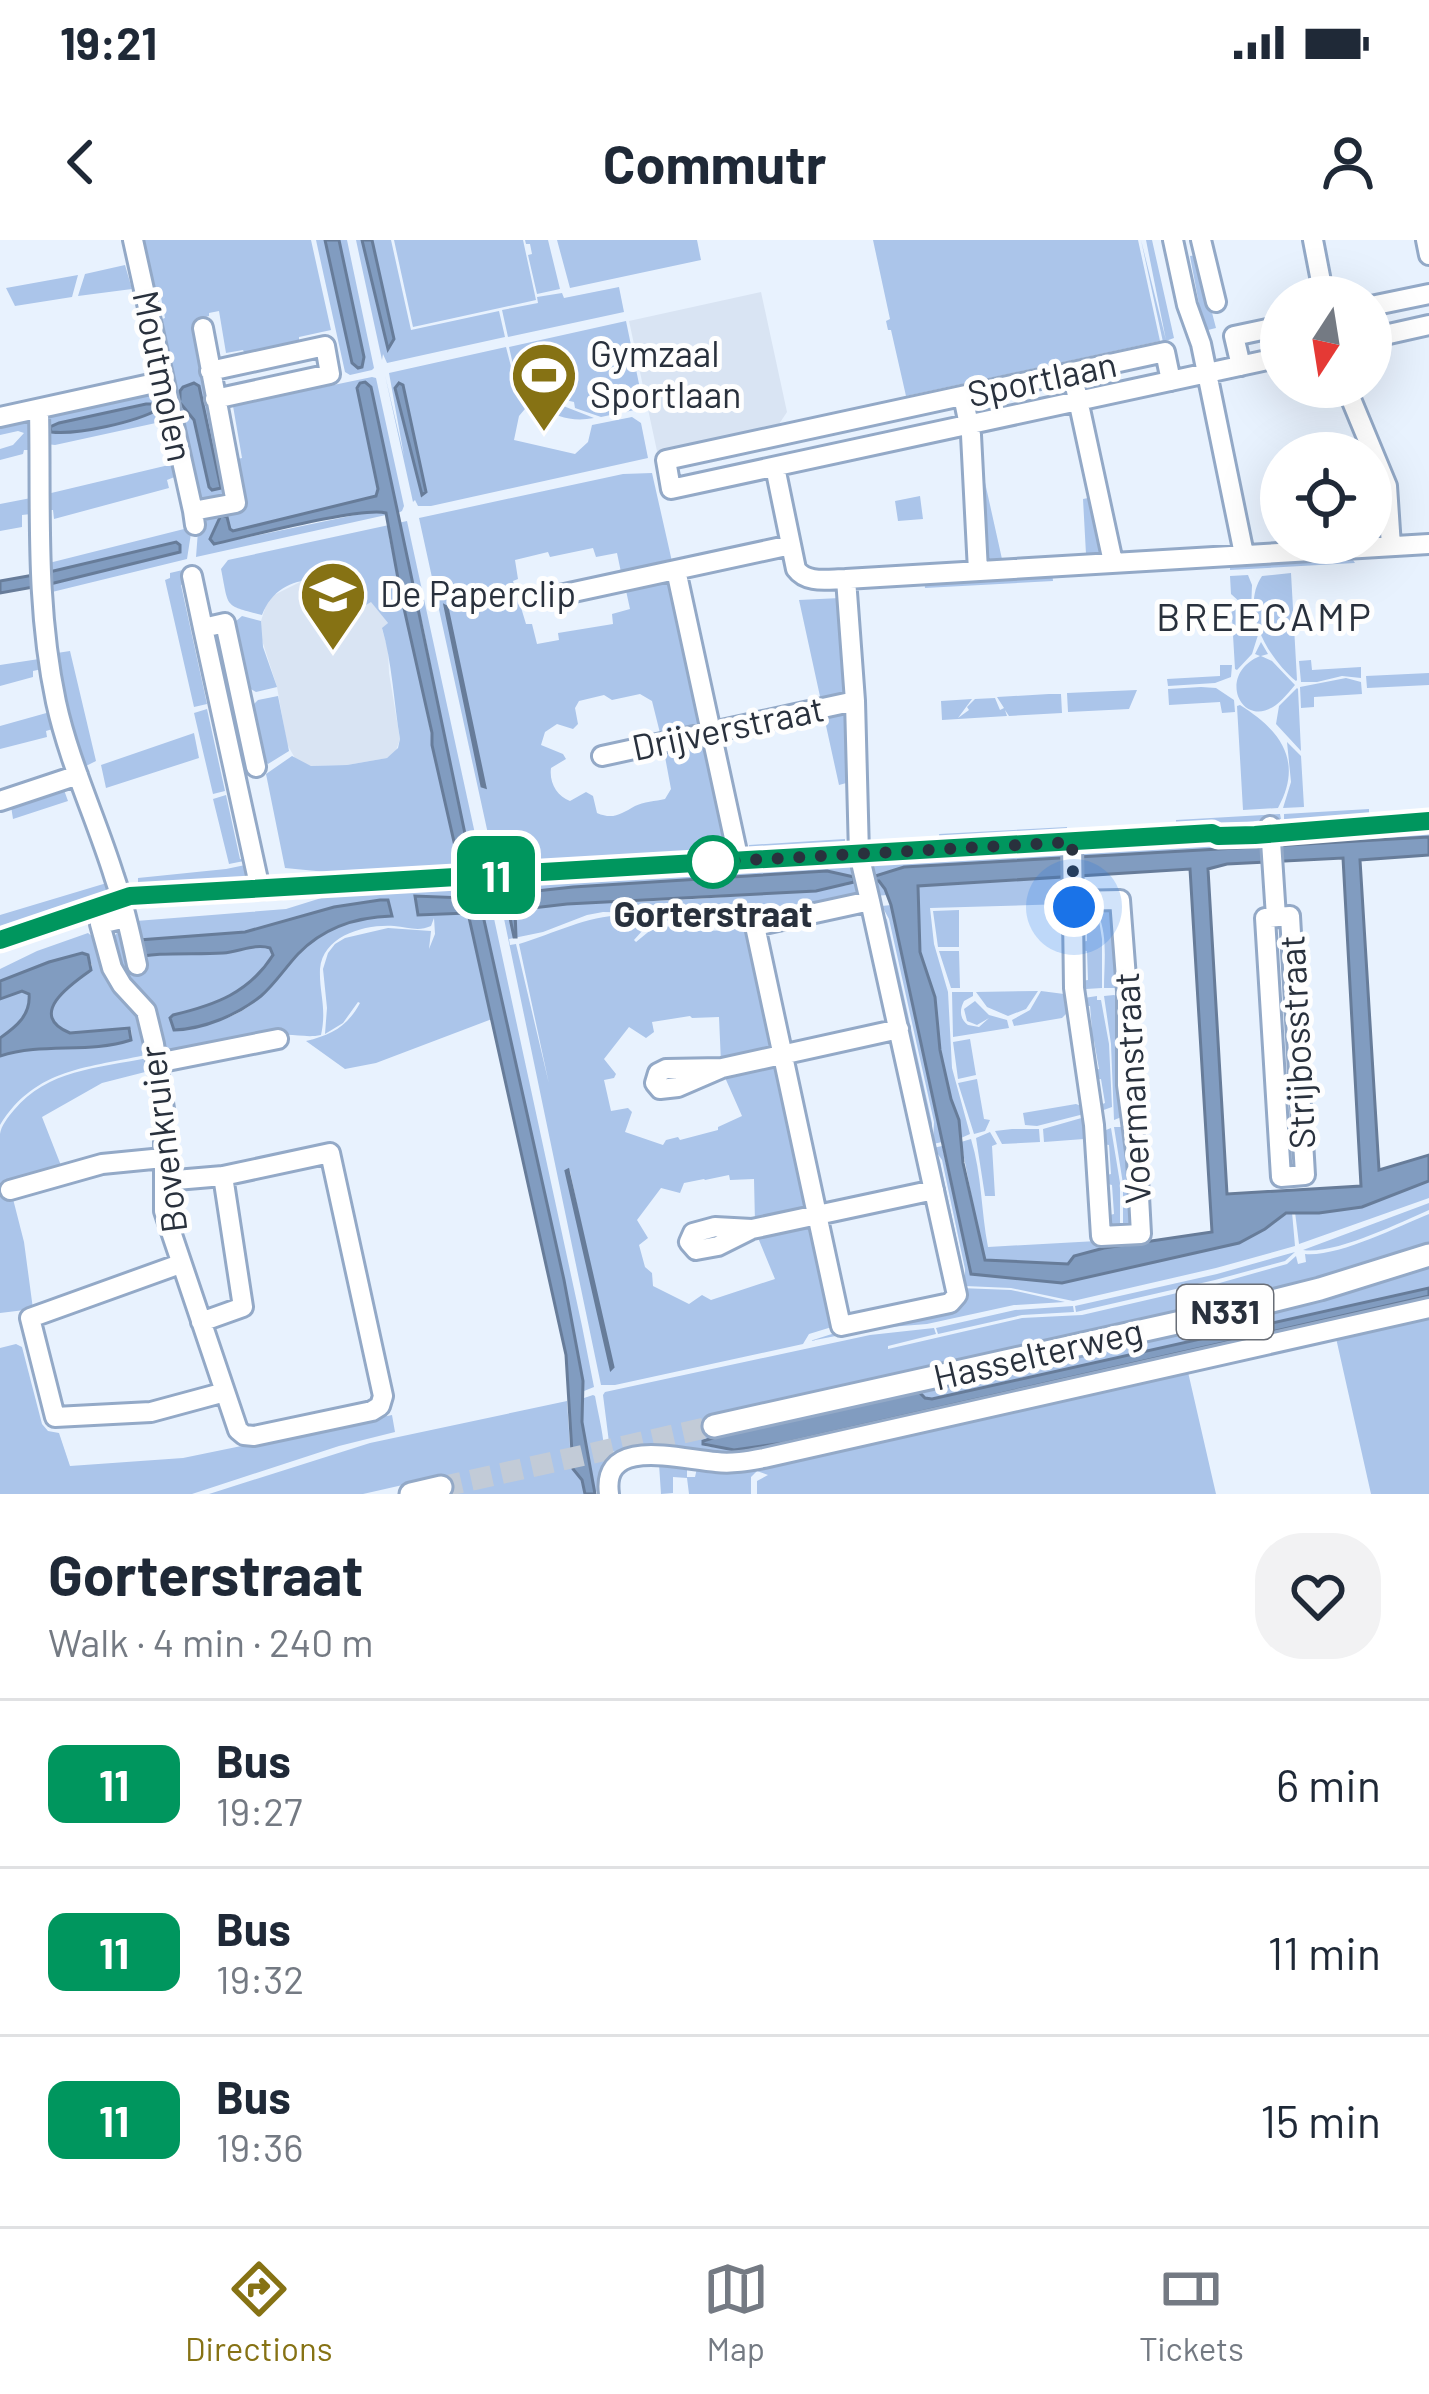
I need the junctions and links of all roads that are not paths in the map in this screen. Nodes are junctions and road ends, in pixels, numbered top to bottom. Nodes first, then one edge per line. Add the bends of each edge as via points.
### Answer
1 (134, 240) edge
2 (1173, 240) edge
3 (1183, 240) edge
4 (1202, 240) edge
5 (1313, 240) edge
6 (1426, 240) edge
7 (1429, 255) edge
8 (1320, 276) edge
9 (1429, 294) edge
10 (1216, 302) dead end
11 (1392, 302) edge
12 (1429, 325) edge
13 (203, 328) dead end
14 (1260, 330) edge
15 (1392, 333) edge
16 (1201, 344) junction
17 (1260, 362) edge
18 (1241, 366) junction
19 (211, 371) junction
20 (1072, 373) junction
21 (1207, 373) junction
22 (164, 381) junction
23 (1171, 381) junction
24 (963, 396) junction
25 (215, 399) junction
26 (1078, 400) junction
27 (39, 409) junction
28 (890, 412) junction
29 (0, 417) edge
30 (970, 424) junction
31 (812, 429) junction
32 (896, 440) junction
33 (818, 458) junction
34 (775, 467) junction
35 (1429, 544) edge
36 (791, 545) junction
37 (1392, 546) edge
38 (1260, 553) edge
39 (1244, 554) junction
40 (1113, 562) junction
41 (676, 570) junction
42 (978, 571) junction
43 (192, 577) dead end
44 (846, 579) junction
45 (546, 598) dead end
46 (203, 628) junction
47 (855, 701) junction
48 (712, 730) junction
49 (602, 756) dead end
50 (233, 766) junction
51 (78, 776) junction
52 (0, 801) edge
53 (1429, 820) edge
54 (1270, 834) junction
55 (1072, 848) junction
56 (860, 854) junction
57 (739, 861) junction
58 (260, 889) junction
59 (1074, 891) junction
60 (869, 901) junction
61 (125, 916) junction
62 (1276, 917) junction
63 (0, 940) edge
64 (137, 965) dead end
65 (899, 1029) junction
66 (278, 1039) dead end
67 (781, 1054) junction
68 (157, 1064) junction
69 (722, 1068) dead end
70 (163, 1157) junction
71 (223, 1176) junction
72 (164, 1181) junction
73 (10, 1190) dead end
74 (934, 1190) junction
75 (817, 1215) junction
76 (752, 1229) dead end
77 (1429, 1255) edge
78 (180, 1264) junction
79 (1429, 1308) edge
80 (201, 1322) junction
81 (225, 1392) junction
82 (714, 1426) tunnel mouth
83 (441, 1487) dead end
84 (411, 1494) edge
85 (608, 1494) edge

1 - 22 street, Moutmolen
2 - 16 street
3 - 16 street
4 - 10 street
5 - 8 street
6 - 7 street
9 - 11 street
12 - 15 street
13 - 19 street
14 - 18 street via 1234,336
16 - 21 street
17 - 18 street, Sportlaan
18 - 21 street, Sportlaan
19 - 25 street
19 - 25 street via 325,346 337,376
20 - 23 street, Sportlaan via 1165,352
20 - 24 street, Sportlaan
20 - 26 street
21 - 23 street, Sportlaan
21 - 39 street
22 - 25 street, Moutmolen via 194,518 236,503
22 - 27 street
23 - 26 street, Sportlaan
24 - 28 street, Sportlaan
24 - 30 street
26 - 30 street, Sportlaan
26 - 40 street
27 - 29 street
27 - 51 street via 39,580 54,691
28 - 31 street, Sportlaan
28 - 32 street
30 - 32 street, Sportlaan
30 - 42 street
31 - 33 street
31 - 34 street, Sportlaan via 666,460 671,489
32 - 33 street, Sportlaan
33 - 34 street, Sportlaan
34 - 36 street
35 - 37 street
36 - 41 street
36 - 44 street via 801,576
38 - 39 street
39 - 40 street
40 - 42 street
41 - 45 street
41 - 48 street
42 - 44 street
43 - 46 street
44 - 47 street
46 - 50 street
46 - 50 street via 225,623 255,764
47 - 48 street, Drijverstraat
47 - 56 street
48 - 49 street, Drijverstraat
48 - 57 street
50 - 58 street
51 - 52 street
51 - 61 street
53 - 54 street via 1312,821
54 - 55 street
54 - 62 street, Strijbosstraat
55 - 56 street
55 - 59 street, Voermanstraat
56 - 57 street
56 - 60 street
57 - 58 street
58 - 61 street
59 - 59 street, Voermanstraat via 1074,988 1101,1236 1141,1234 1120,900
60 - 65 street
60 - 67 street via 755,926
61 - 63 street
61 - 64 street
61 - 68 street, Bovenkruier via 100,924 112,968 146,1011
62 - 62 street, Strijbosstraat via 1264,918 1281,1177 1305,1175 1290,916
65 - 67 street
65 - 74 street
66 - 68 street
67 - 69 street
67 - 75 street
68 - 70 street, Bovenkruier
70 - 72 street, Bovenkruier
70 - 73 street via 102,1164
71 - 72 street
71 - 80 street via 243,1307
71 - 81 street, Bovenkruier via 330,1153 382,1396 372,1411 254,1436 238,1430
72 - 78 street, Bovenkruier
74 - 75 street
74 - 75 street via 953,1301 841,1326
75 - 76 street
77 - 82 main road, Hasselterweg / N331 via 1263,1303
78 - 80 street, Bovenkruier
78 - 81 street via 30,1318 56,1417 152,1412
79 - 85 street via 764,1458 621,1460
80 - 81 street, Bovenkruier
83 - 84 main road

